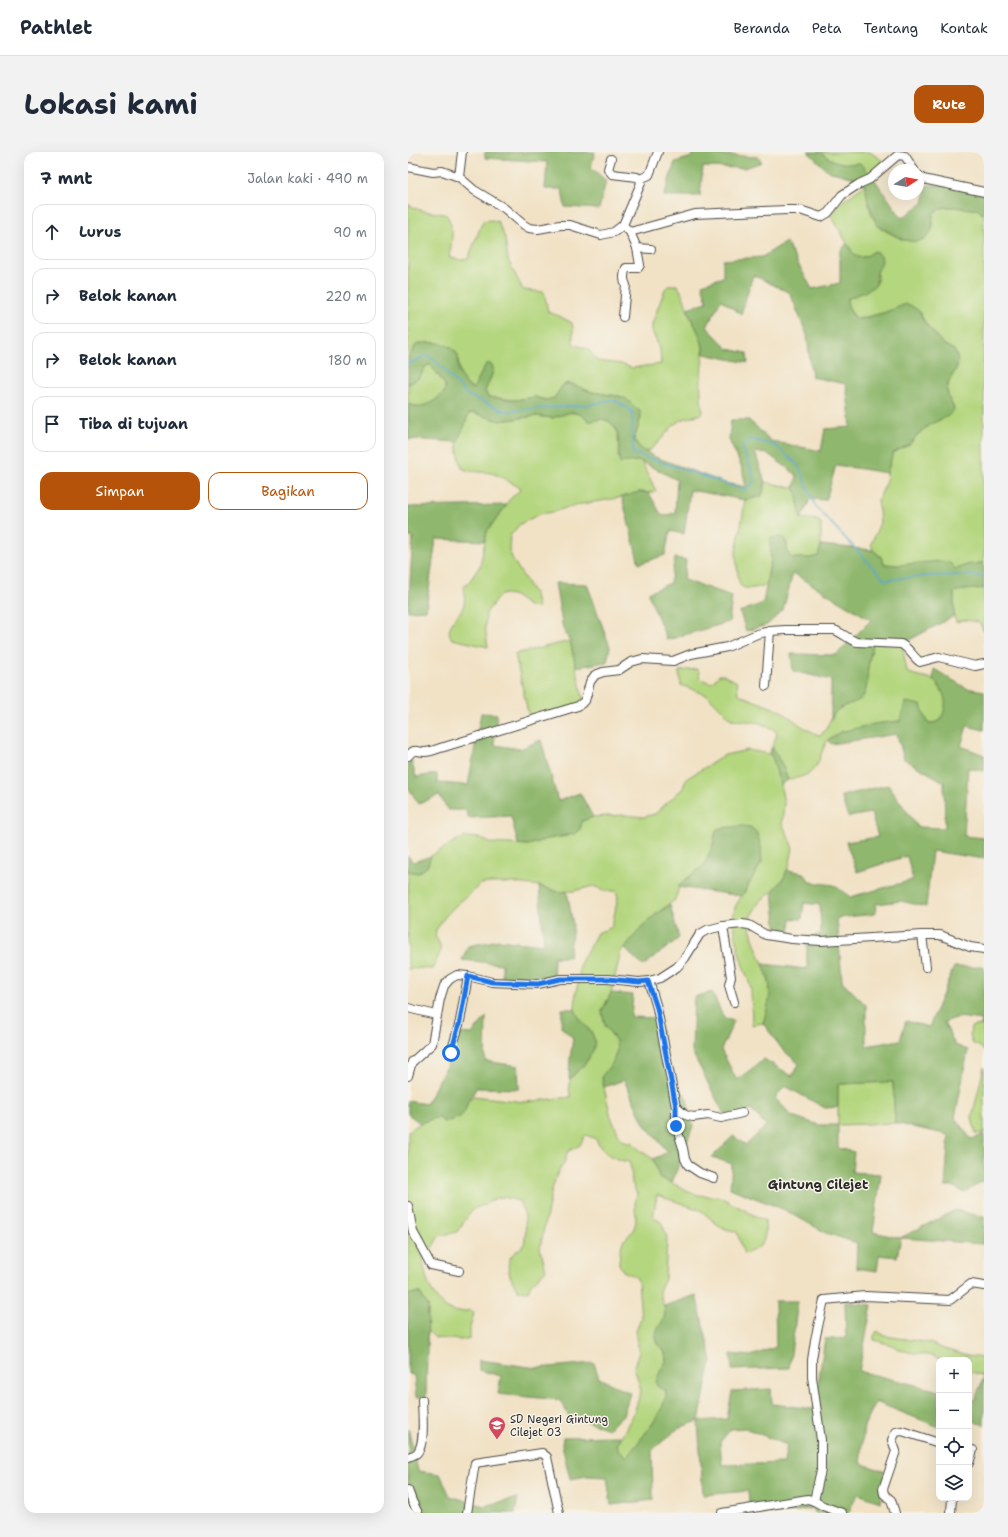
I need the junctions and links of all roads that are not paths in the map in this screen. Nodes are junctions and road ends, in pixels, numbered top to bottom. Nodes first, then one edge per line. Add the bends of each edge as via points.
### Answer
1 (462, 152) edge
2 (658, 152) edge
3 (611, 159) dead end
4 (888, 164) edge
5 (888, 164) edge
6 (910, 164) edge
7 (408, 167) edge
8 (459, 177) junction
9 (640, 179) junction
10 (924, 179) edge
11 (984, 192) edge
12 (623, 225) junction
13 (630, 232) junction
14 (637, 248) junction
15 (651, 249) dead end
16 (623, 317) dead end
17 (770, 632) junction
18 (984, 664) edge
19 (766, 686) dead end
20 (408, 756) edge
21 (723, 926) junction
22 (922, 935) junction
23 (984, 949) edge
24 (926, 967) dead end
25 (468, 976) junction
26 (648, 981) junction
27 (734, 1002) dead end
28 (408, 1008) edge
29 (436, 1015) junction
30 (451, 1053) dead end
31 (408, 1076) edge
32 (676, 1107) junction
33 (742, 1113) dead end
34 (714, 1178) dead end
35 (408, 1206) edge
36 (459, 1271) dead end
37 (984, 1286) edge
38 (422, 1400) dead end
39 (936, 1442) edge
40 (408, 1457) edge
41 (408, 1490) edge
42 (814, 1500) junction
43 (952, 1501) edge
44 (418, 1513) edge
45 (467, 1513) edge
46 (559, 1513) edge
47 (722, 1513) edge
48 (842, 1513) edge
49 (895, 1513) edge
50 (951, 1513) edge

1 - 8 street
2 - 9 street via 649,175
3 - 9 street via 608,169 612,174
4 - 6 street via 901,154
5 - 13 street via 870,179 842,195 822,217 800,210 701,214
7 - 8 street via 433,172 442,171
8 - 12 street via 529,228 570,225 601,235 614,232
9 - 12 street via 641,183
10 - 11 street
12 - 13 street
13 - 14 street
14 - 15 street
14 - 16 street via 639,266 626,268
17 - 18 street via 834,630 857,642 901,644 920,662 939,657 975,666
17 - 19 street
17 - 20 street via 757,634 727,647 673,660 650,658 631,662 619,670 595,675 590,682 585,701 578,706 444,747 425,752 416,750
21 - 22 street via 749,925 766,935 805,940
21 - 26 street via 700,934 677,967 660,978
21 - 27 street via 731,977 729,985
22 - 23 street via 940,936
22 - 24 street
25 - 26 street via 492,982 538,984 560,979
25 - 29 street via 457,975 450,979 442,992
25 - 30 street
26 - 32 street via 657,1008
28 - 29 street
29 - 31 street via 432,1044 412,1062
32 - 33 street via 685,1115 693,1117 708,1115 721,1118
32 - 34 street via 676,1126 688,1165
35 - 36 street via 413,1232 431,1265
37 - 42 street via 971,1284 950,1300 865,1296 824,1300 812,1360 821,1440 821,1470
38 - 40 street via 422,1439 418,1452
39 - 49 street via 902,1431 896,1432 892,1440 896,1451 883,1489 884,1494 891,1500
41 - 44 street
42 - 47 street
42 - 48 street
43 - 50 street
45 - 46 street via 475,1463 542,1453 547,1457

